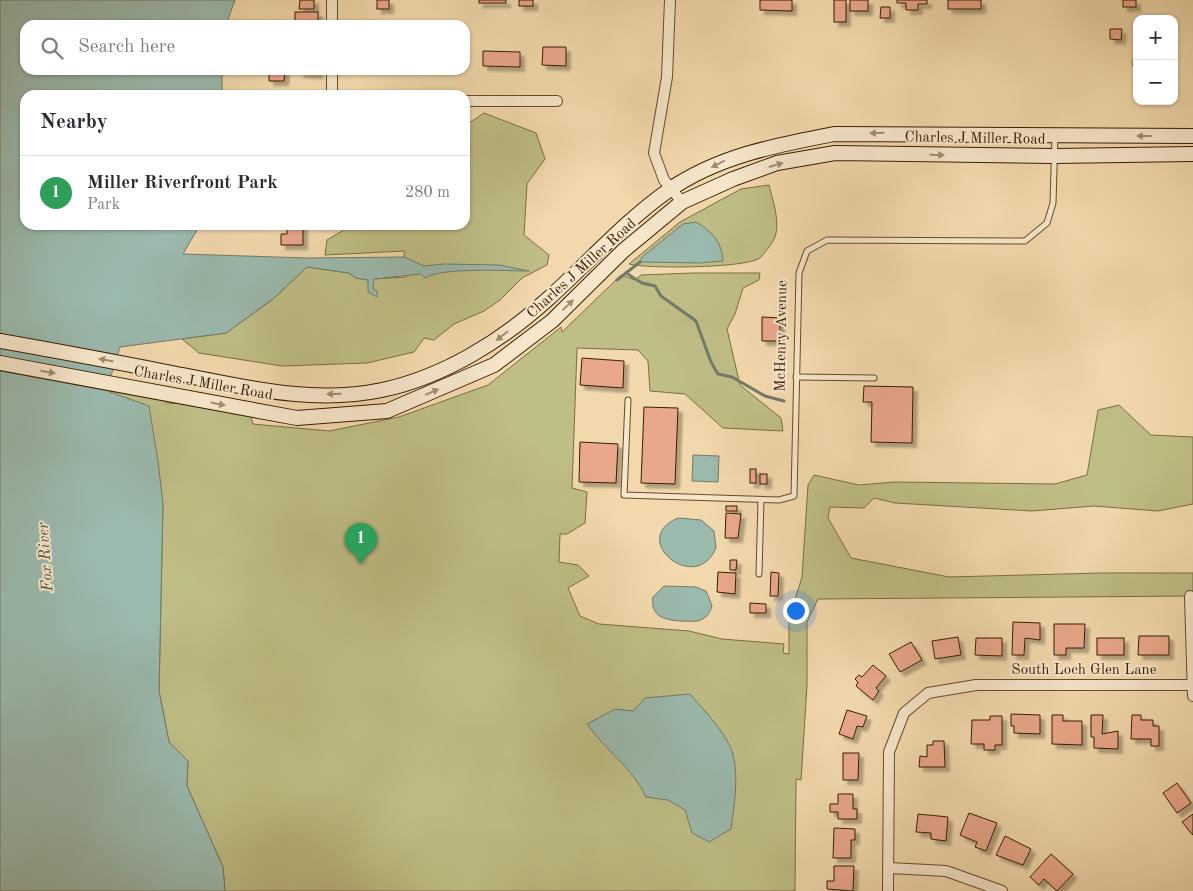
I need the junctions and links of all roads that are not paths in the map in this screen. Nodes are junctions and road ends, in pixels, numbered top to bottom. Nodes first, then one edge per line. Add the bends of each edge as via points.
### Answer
1 (332, 0) edge
2 (670, 0) edge
3 (332, 20) edge
4 (332, 75) edge
5 (332, 90) edge
6 (557, 100) dead end
7 (470, 101) edge
8 (1055, 135) junction
9 (1193, 136) edge
10 (1193, 154) edge
11 (1054, 156) junction
12 (670, 189) junction
13 (682, 202) junction
14 (0, 341) edge
15 (0, 363) edge
16 (796, 377) junction
17 (874, 378) dead end
18 (628, 400) dead end
19 (761, 500) junction
20 (759, 574) dead end
21 (1190, 596) dead end
22 (1193, 689) edge
23 (889, 868) junction
24 (888, 891) edge
25 (1002, 891) edge

1 - 3 street
2 - 12 street via 667,77 654,153
4 - 5 street
6 - 7 street
9 -> 8 street, Charles J Miller Road
8 - 11 lane, McHenry Avenue
8 -> 12 street, Charles J Miller Road via 834,134 780,144 724,160
10 - 11 street, Charles J Miller Road
13 -> 11 street, Charles J Miller Road via 777,163 834,153
11 - 16 lane, McHenry Avenue via 1053,203 1047,223 1026,241 827,240 807,251 799,273
12 - 13 street
12 -> 14 street, Charles J Miller Road via 618,231 549,298 495,342 434,373 383,390 287,395
15 -> 13 street, Charles J Miller Road via 297,418 387,411 494,365 552,321 623,252
16 - 17 lane
16 - 19 lane, McHenry Avenue via 794,496
18 - 19 lane, McHenry Avenue via 624,495
19 - 20 lane
21 - 22 street
22 - 23 street, South Loch Glen Lane via 976,686 928,693 904,713 888,752
23 - 24 street, South Loch Glen Lane
23 - 25 street via 946,871

